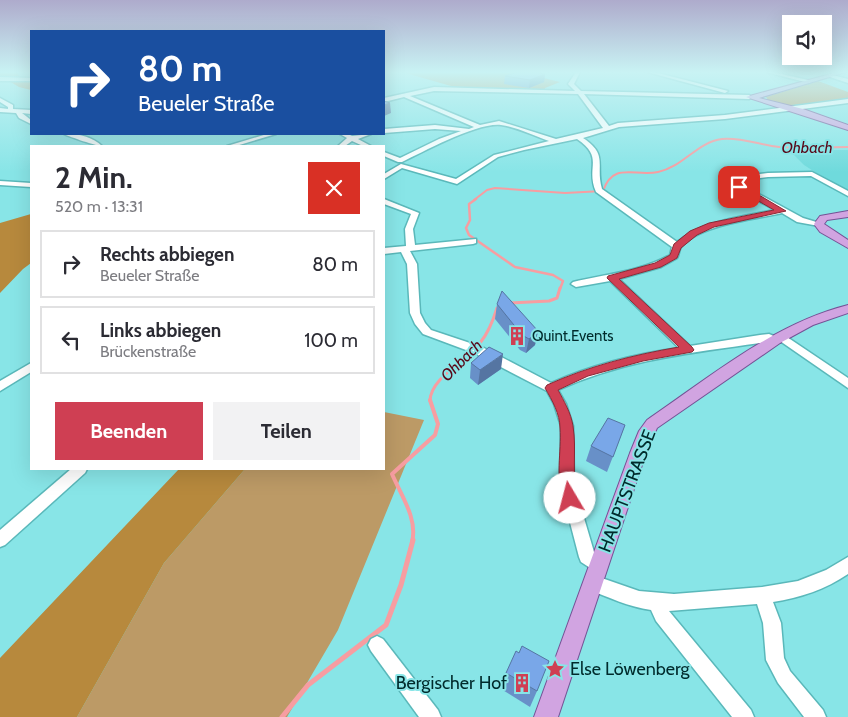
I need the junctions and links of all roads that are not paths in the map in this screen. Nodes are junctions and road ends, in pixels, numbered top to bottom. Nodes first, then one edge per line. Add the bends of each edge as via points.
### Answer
1 (10, 105) edge
2 (428, 105) edge
3 (589, 105) edge
4 (779, 105) edge
5 (814, 105) edge
6 (790, 108) junction
7 (0, 110) edge
8 (10, 111) junction
9 (18, 112) junction
10 (30, 112) edge
11 (30, 121) edge
12 (480, 127) junction
13 (608, 128) junction
14 (848, 128) edge
15 (471, 130) junction
16 (385, 131) edge
17 (71, 135) edge
18 (267, 135) edge
19 (345, 135) edge
20 (364, 135) edge
21 (578, 137) junction
22 (352, 138) junction
23 (553, 140) junction
24 (97, 145) edge
25 (233, 145) edge
26 (342, 145) edge
27 (366, 145) edge
28 (385, 155) edge
29 (400, 164) junction
30 (385, 176) edge
31 (0, 182) edge
32 (30, 185) edge
33 (848, 194) edge
34 (385, 201) edge
35 (782, 211) junction
36 (848, 214) edge
37 (819, 224) junction
38 (474, 241) dead end
39 (848, 245) edge
40 (677, 246) junction
41 (408, 249) junction
42 (385, 251) edge
43 (612, 278) junction
44 (576, 284) dead end
45 (848, 309) edge
46 (778, 339) junction
47 (688, 350) junction
48 (30, 368) edge
49 (848, 384) edge
50 (0, 387) edge
51 (551, 388) junction
52 (79, 470) edge
53 (0, 540) edge
54 (848, 564) edge
55 (595, 574) junction
56 (763, 595) junction
57 (656, 602) junction
58 (377, 645) dead end
59 (431, 717) edge
60 (546, 717) edge
61 (744, 717) edge
62 (816, 717) edge

1 - 8 street
2 - 12 street
3 - 13 street
4 - 6 main road
5 - 6 street
6 - 13 street via 725,117 630,123
6 - 14 main road
7 - 8 street
8 - 9 street
9 - 10 street
9 - 11 street
12 - 15 street
12 - 23 street via 499,123
13 - 21 street
15 - 16 street via 435,127
15 - 29 street via 442,140
17 - 24 street
18 - 25 street
19 - 22 street
20 - 22 street
21 - 23 street
21 - 40 street via 596,151 595,176 600,191
22 - 26 street
22 - 27 street
23 - 29 street via 496,156 458,182
28 - 29 street
29 - 30 street
31 - 32 street
33 - 35 street via 812,174 728,180 728,185 739,187
34 - 41 street via 415,213 409,229
35 - 37 street via 800,220
35 - 40 street via 712,224
36 - 37 main road via 824,218
37 - 39 main road
38 - 41 street
40 - 43 street via 674,256 658,265
41 - 42 street
41 - 51 street via 415,313 420,324 434,336 474,349
43 - 44 street
43 - 47 street
45 - 46 main road, HAUPTSTRASSE via 808,322
46 - 47 street
46 - 49 street
46 - 55 main road, HAUPTSTRASSE via 652,424 638,453
47 - 51 street via 643,357 584,373
48 - 50 street
51 - 55 street via 567,426 567,484 587,557
52 - 53 street
54 - 56 street via 835,575 804,589
55 - 57 street via 612,591
55 - 60 main road, HAUPTSTRASSE
56 - 57 street
56 - 62 street via 772,623 775,660 784,677
57 - 61 street via 662,615
58 - 59 street

